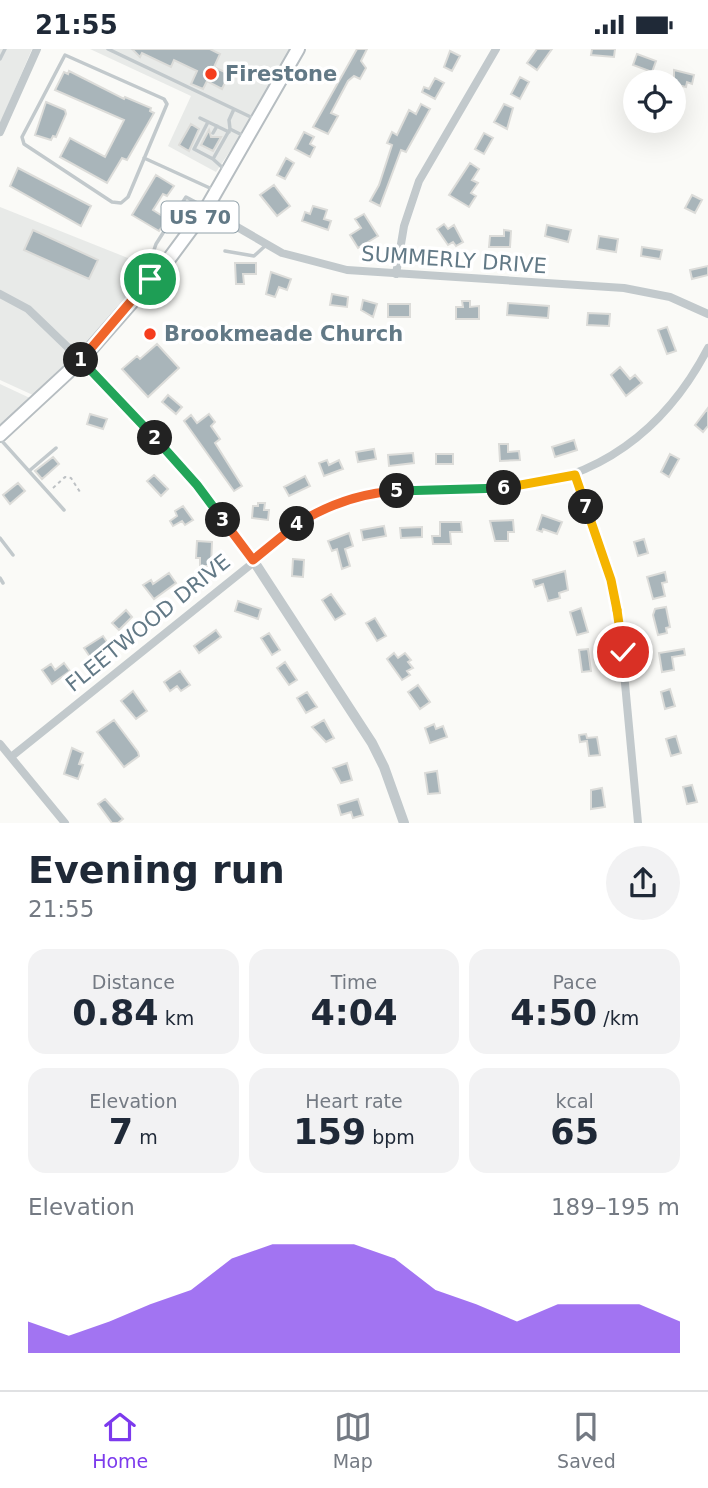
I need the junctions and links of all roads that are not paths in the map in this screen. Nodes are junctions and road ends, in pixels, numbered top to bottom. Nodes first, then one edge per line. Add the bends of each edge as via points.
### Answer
1 (5, 49) edge
2 (37, 49) edge
3 (108, 49) edge
4 (496, 49) edge
5 (295, 50) edge
6 (0, 59) edge
7 (234, 109) junction
8 (201, 118) dead end
9 (257, 120) junction
10 (208, 122) junction
11 (217, 126) junction
12 (229, 130) junction
13 (0, 132) edge
14 (213, 133) dead end
15 (246, 138) junction
16 (206, 147) dead end
17 (202, 154) junction
18 (144, 158) junction
19 (213, 159) junction
20 (228, 171) junction
21 (216, 191) junction
22 (206, 209) junction
23 (266, 244) junction
24 (225, 251) dead end
25 (166, 263) junction
26 (397, 274) junction
27 (0, 294) edge
28 (708, 314) edge
29 (708, 348) edge
30 (81, 360) junction
31 (0, 437) edge
32 (56, 447) dead end
33 (29, 471) junction
34 (575, 475) junction
35 (64, 510) dead end
36 (0, 538) edge
37 (13, 555) dead end
38 (253, 560) junction
39 (0, 744) edge
40 (11, 757) junction
41 (65, 823) edge
42 (404, 823) edge
43 (638, 823) edge

1 - 6 lane
2 - 13 street
3 - 7 lane
4 - 26 street via 419,181 404,226
5 - 9 main road, US 70
7 - 9 lane
7 - 12 lane
8 - 10 lane
9 - 15 main road, US 70
10 - 11 lane
10 - 17 lane via 194,149
11 - 12 lane
11 - 14 lane
12 - 15 lane
12 - 19 lane
15 - 20 main road, US 70
16 - 17 lane
17 - 19 lane
18 - 18 lane via 128,197 121,203 112,202 24,144 22,137 61,57 164,99 167,104
18 - 21 lane
19 - 20 lane
20 - 21 main road, US 70
21 - 22 main road, US 70
22 - 23 street, SUMMERLY DRIVE
22 - 25 main road, US 70
22 - 25 lane via 186,197 153,253
23 - 24 lane via 254,256
23 - 26 street, SUMMERLY DRIVE via 282,253 347,270
25 - 30 main road, US 70
26 - 28 street, SUMMERLY DRIVE via 624,288 670,297
27 - 30 street via 29,309
29 - 34 street, FLEETWOOD DRIVE via 693,377 654,426 618,453
30 - 31 main road, US 70
30 - 38 street via 197,485
31 - 33 lane
32 - 33 lane
33 - 35 lane
34 - 38 street, FLEETWOOD DRIVE via 505,488 384,491 352,497 315,513
34 - 43 street via 611,580 619,619
36 - 37 lane
38 - 40 street, FLEETWOOD DRIVE
38 - 42 street via 372,743
39 - 40 street
40 - 41 street

